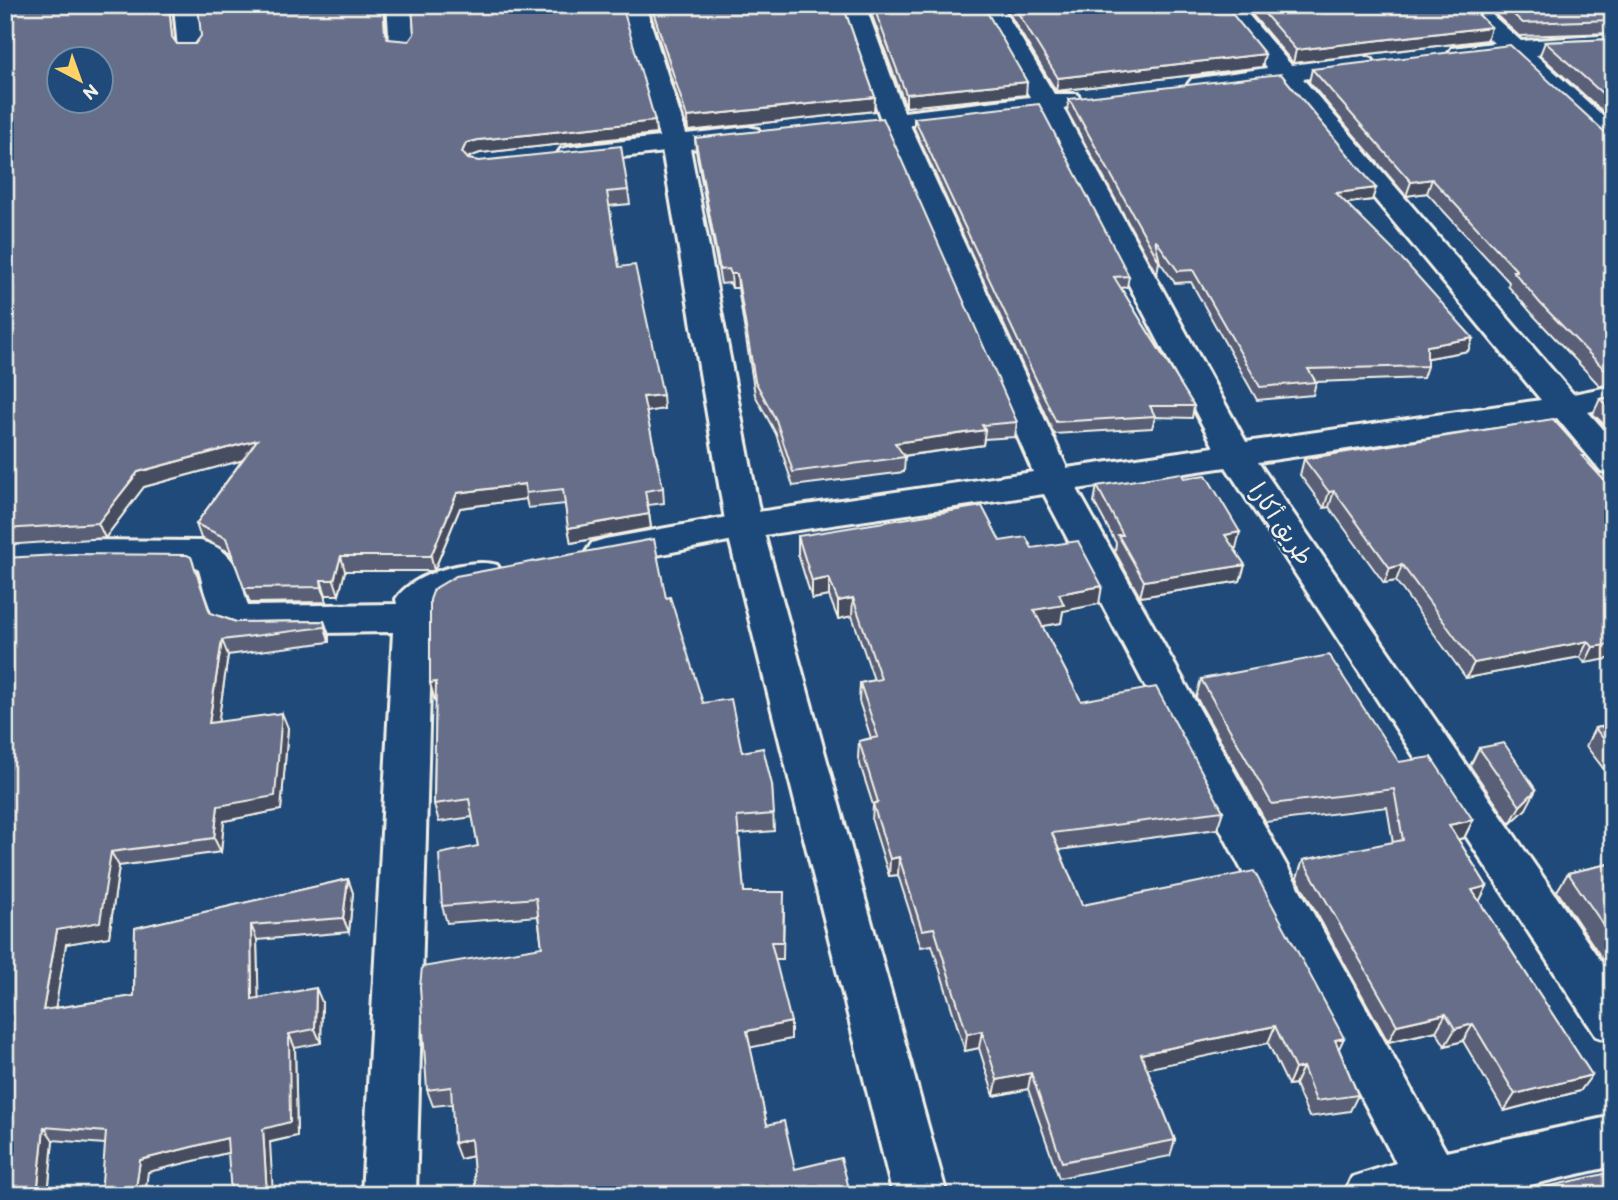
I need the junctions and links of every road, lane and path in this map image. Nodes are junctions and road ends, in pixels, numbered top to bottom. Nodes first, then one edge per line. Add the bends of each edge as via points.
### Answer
1 (186, 5) edge
2 (399, 5) edge
3 (633, 5) edge
4 (853, 5) edge
5 (989, 5) edge
6 (1227, 5) edge
7 (1467, 5) edge
8 (1613, 42) edge
9 (402, 46) edge
10 (1513, 47) junction
11 (190, 49) edge
12 (1433, 56) edge
13 (1393, 61) edge
14 (1286, 73) junction
15 (1180, 86) edge
16 (1087, 98) edge
17 (1047, 103) junction
18 (880, 122) junction
19 (771, 133) edge
20 (1613, 140) edge
21 (675, 143) junction
22 (550, 157) edge
23 (1613, 396) edge
24 (1563, 407) junction
25 (1236, 456) junction
26 (1613, 463) edge
27 (1055, 481) junction
28 (744, 526) junction
29 (5, 558) edge
30 (570, 558) edge
31 (516, 568) edge
32 (413, 618) junction
33 (1613, 1020) edge
34 (1613, 1141) edge
35 (1438, 1188) edge
36 (390, 1195) edge
37 (920, 1195) edge
38 (1371, 1195) edge

1 - 11 street
2 - 9 street
3 - 21 street
4 - 18 street
5 - 17 street, طريق أكارا
6 - 14 street
7 - 10 street
8 - 10 street
10 - 12 street
10 - 20 street
13 - 14 street
14 - 15 street
14 - 24 street
16 - 17 street
17 - 18 street
17 - 25 street, طريق أكارا
18 - 27 street
19 - 21 street
21 - 22 street
21 - 28 street
23 - 24 street
24 - 25 street
24 - 26 street
25 - 27 street
25 - 33 street, طريق أكارا
27 - 28 street
27 - 35 street
28 - 30 street
28 - 37 street
29 - 32 street via 201,554 216,563 231,615 242,620
31 - 32 street via 449,581 415,599 418,609
32 - 36 street
34 - 35 street
35 - 38 street

